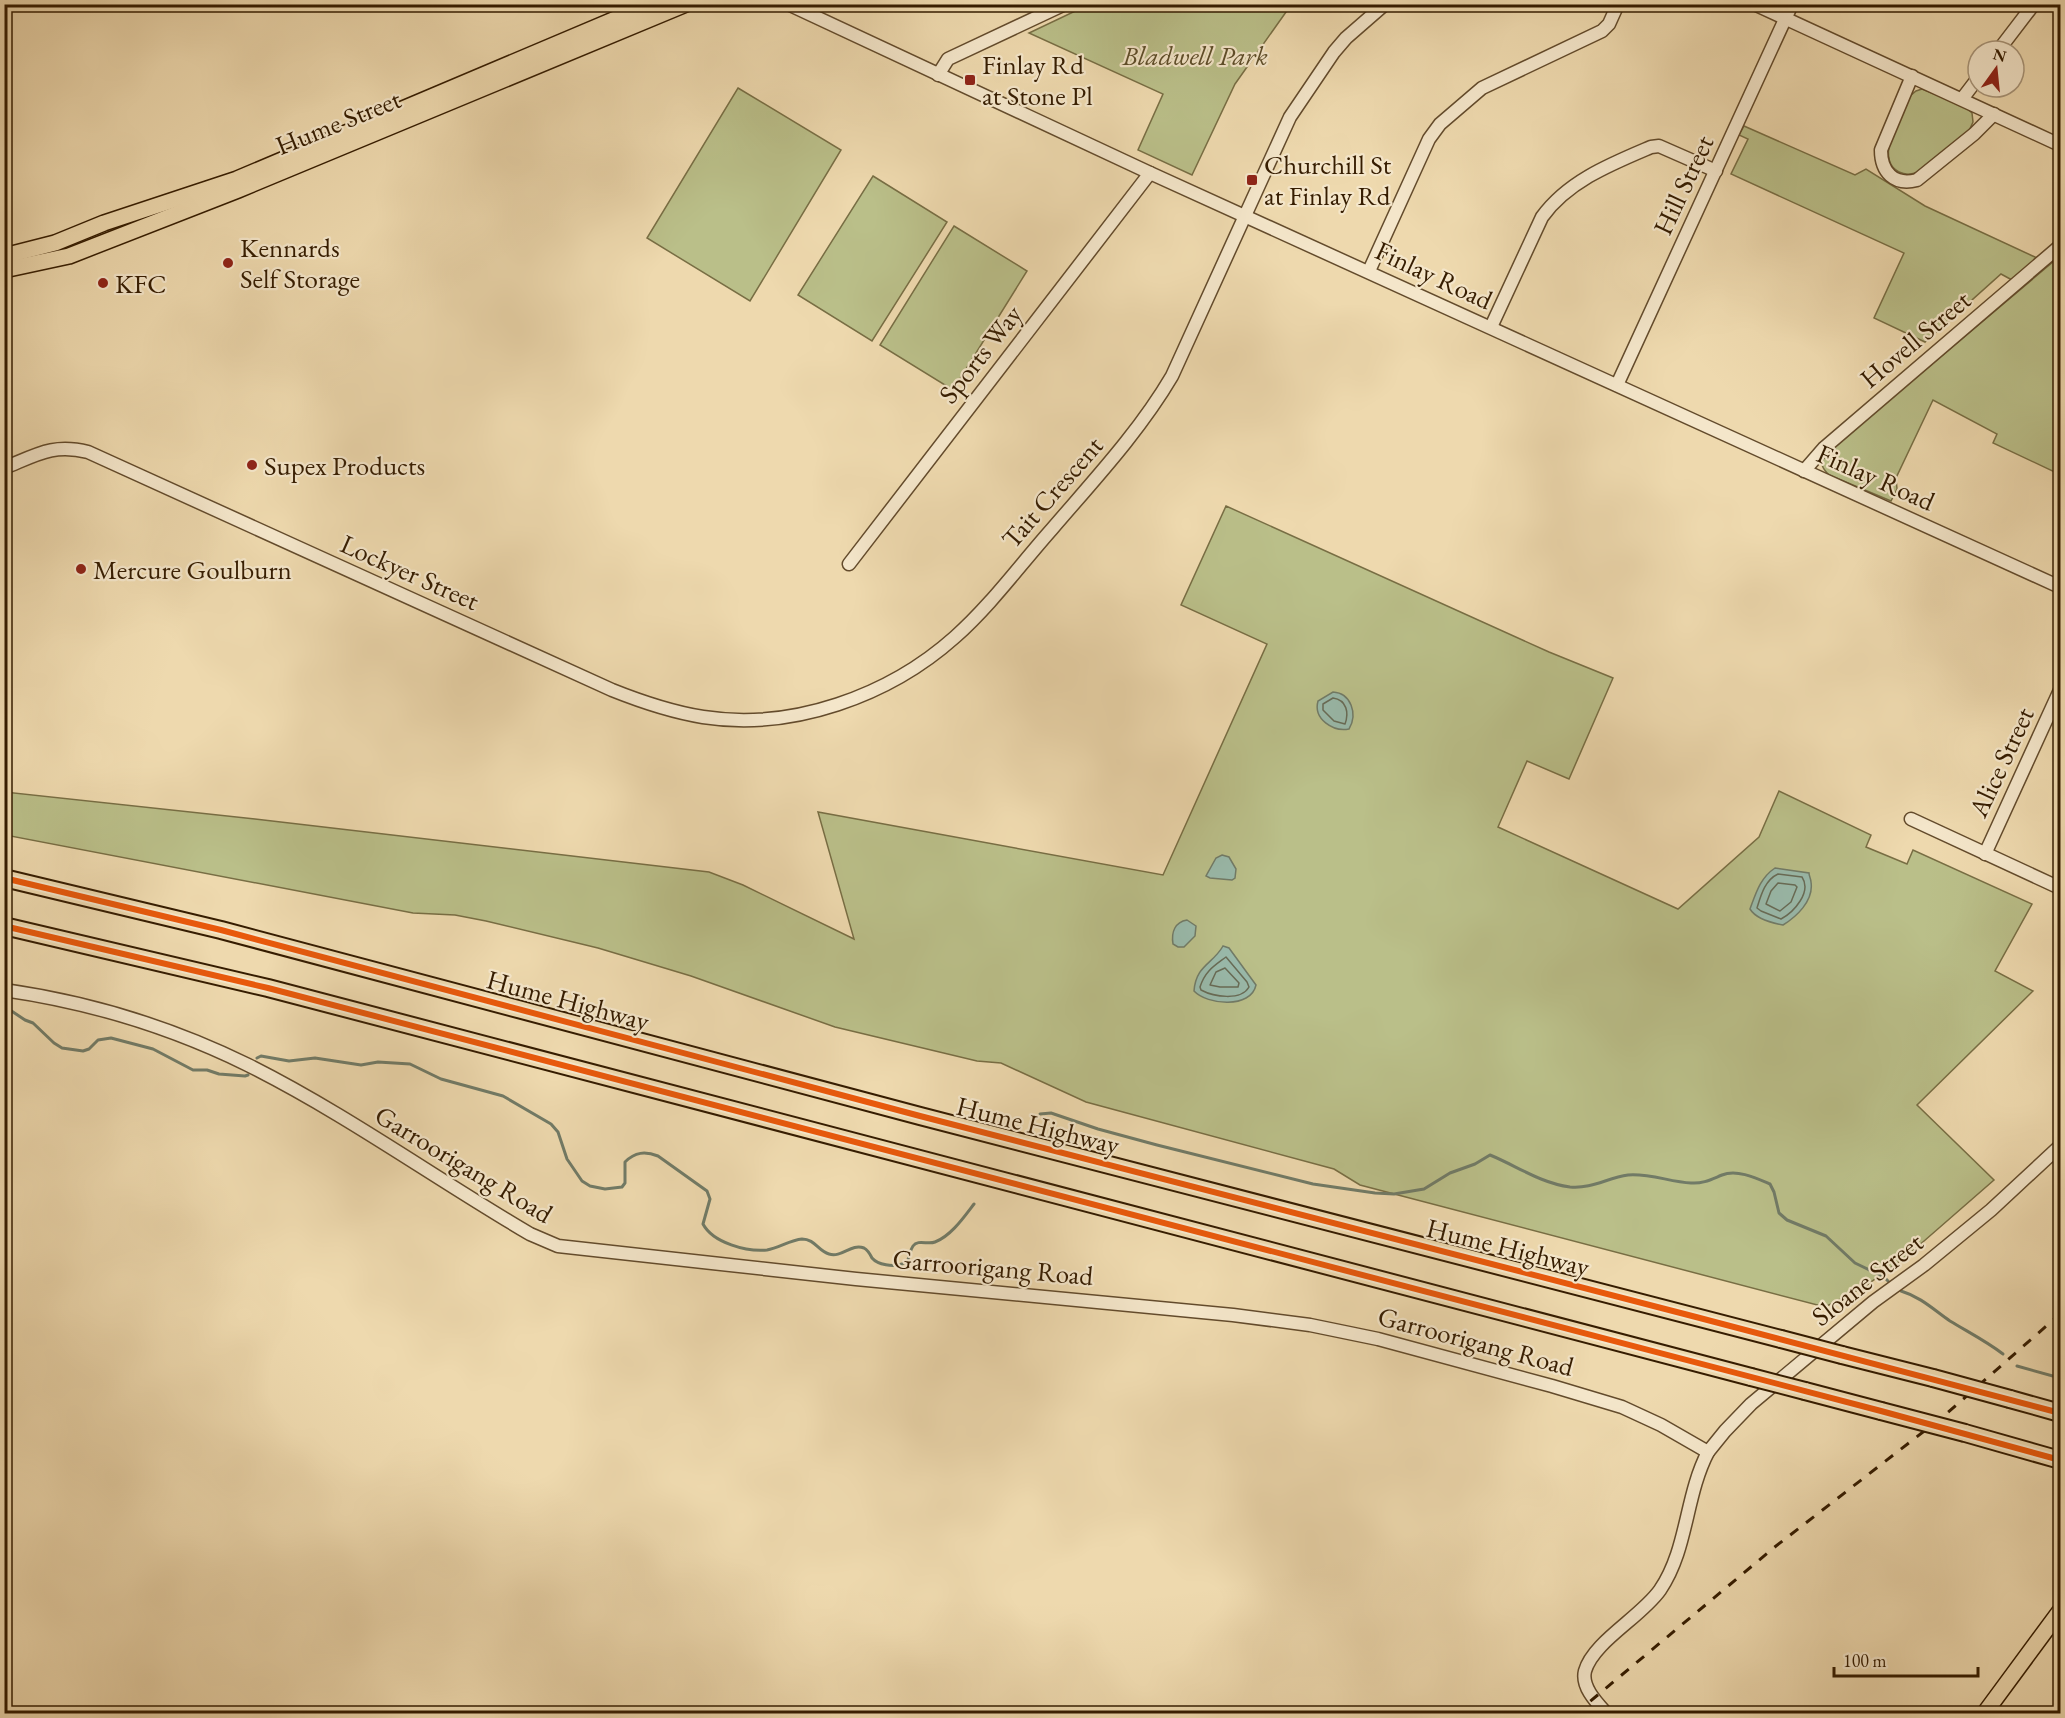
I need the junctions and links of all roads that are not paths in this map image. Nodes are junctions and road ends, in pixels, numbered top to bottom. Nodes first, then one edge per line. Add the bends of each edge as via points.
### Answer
1 (651, 4) edge
2 (686, 4) edge
3 (788, 4) edge
4 (798, 4) edge
5 (1065, 4) edge
6 (1385, 4) edge
7 (1618, 4) edge
8 (1754, 4) edge
9 (1792, 4) edge
10 (2034, 4) edge
11 (809, 15) junction
12 (1785, 19) junction
13 (2007, 39) edge
14 (938, 75) junction
15 (1912, 76) junction
16 (1966, 94) edge
17 (1962, 99) junction
18 (1994, 114) junction
19 (2061, 145) edge
20 (1716, 171) junction
21 (1150, 173) junction
22 (1244, 216) junction
23 (2061, 246) edge
24 (4, 256) edge
25 (4, 270) edge
26 (1369, 271) junction
27 (1491, 327) junction
28 (1617, 385) junction
29 (4, 468) edge
30 (1804, 471) junction
31 (849, 564) dead end
32 (2061, 587) edge
33 (2061, 690) edge
34 (806, 713) joint
35 (1911, 819) dead end
36 (1985, 854) junction
37 (4, 878) edge
38 (2061, 888) edge
39 (4, 926) edge
40 (4, 990) edge
41 (2061, 1146) edge
42 (2061, 1413) edge
43 (1708, 1452) junction
44 (2061, 1460) edge
45 (2061, 1611) edge
46 (1607, 1713) edge
47 (1984, 1713) edge

1 - 24 main road, Hume Street via 237,178 55,243
2 - 25 main road, Hume Street via 69,256
3 - 11 street, Finlay Road
4 - 11 street
5 - 14 street via 948,59
6 - 22 street, Tait Crescent via 1346,38 1290,117
7 - 26 street via 1602,31 1493,81 1440,124
8 - 12 street
9 - 12 street, Hill Street
10 - 13 street
11 - 14 street, Finlay Road
12 - 15 street
12 - 20 street, Hill Street
14 - 21 street, Finlay Road
15 - 17 street
15 - 18 street via 1881,150 1881,162 1896,179 1908,183 1917,180
16 - 17 street
17 - 18 street
18 - 19 street
20 - 27 street via 1659,146 1584,179 1546,210
20 - 28 street, Hill Street
21 - 22 street, Finlay Road
21 - 31 street, Sports Way
22 - 26 street, Finlay Road
22 - 34 street, Tait Crescent via 1186,347 1156,404 989,602 955,637 907,673 841,704
23 - 30 street, Hovell Street via 1824,448
26 - 27 street, Finlay Road
27 - 28 street, Finlay Road
28 - 30 street, Finlay Road
29 - 34 street, Lockyer Street via 58,448 88,452 644,703 705,717 767,718
30 - 32 street, Finlay Road
33 - 36 street, Alice Street
35 - 36 street
36 - 38 street
37 - 42 highway, Hume Highway, bridge via 222,930
39 - 44 highway, bridge via 268,988
40 - 43 street, Garroorigang Road via 117,1015 246,1064 328,1109 530,1234 558,1245 1310,1325 1622,1407
41 - 43 street, Sloane Street via 1991,1210 1751,1404
43 - 46 street via 1694,1485 1678,1551 1664,1582 1649,1604 1604,1643 1588,1663 1586,1683
45 - 47 main road

